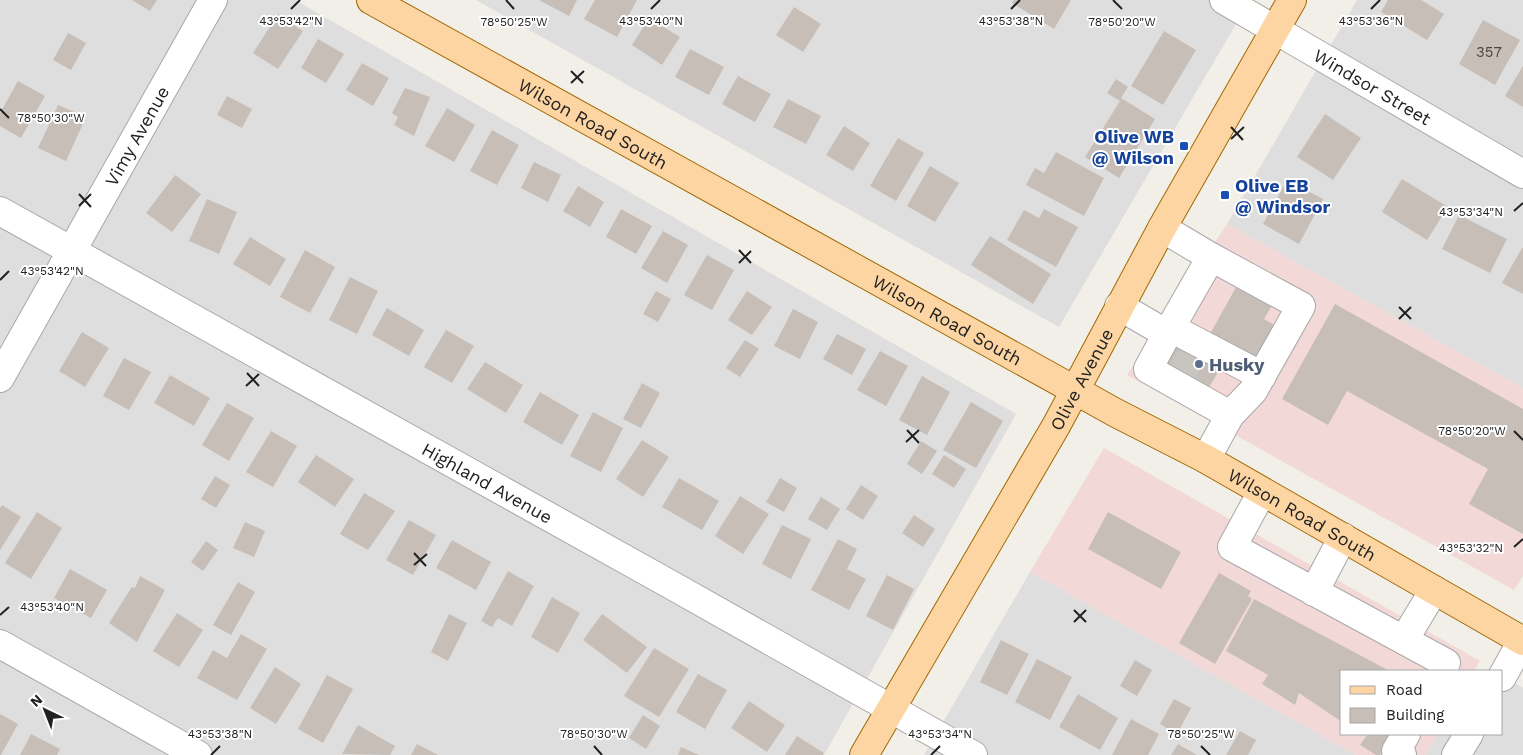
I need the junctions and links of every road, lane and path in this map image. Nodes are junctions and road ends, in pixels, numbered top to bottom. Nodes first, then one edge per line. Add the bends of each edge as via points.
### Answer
1 (213, 0) edge
2 (371, 0) edge
3 (1224, 0) edge
4 (1292, 0) edge
5 (1276, 30) junction
6 (1523, 174) edge
7 (0, 211) edge
8 (1162, 228) junction
9 (70, 251) junction
10 (1211, 257) junction
11 (1119, 306) junction
12 (1169, 331) junction
13 (1262, 376) junction
14 (0, 378) edge
15 (1076, 390) junction
16 (1230, 415) junction
17 (1206, 459) junction
18 (1262, 492) junction
19 (1342, 537) junction
20 (1434, 590) junction
21 (1314, 592) junction
22 (1404, 640) junction
23 (1523, 640) edge
24 (0, 644) edge
25 (1442, 670) edge
26 (1503, 675) edge
27 (891, 708) junction
28 (1405, 735) edge
29 (1467, 735) edge
30 (198, 755) edge
31 (864, 755) edge
32 (973, 755) edge
33 (1402, 755) edge
34 (1456, 755) edge

1 - 9 street, Vimy Avenue
2 - 15 main road, Wilson Road South
3 - 5 street, Windsor Street
4 - 5 main road, Olive Avenue
5 - 6 street, Windsor Street
5 - 8 main road, Olive Avenue
7 - 9 street, Highland Avenue
8 - 10 street
8 - 11 main road, Olive Avenue
9 - 14 street, Vimy Avenue
9 - 27 street, Highland Avenue
10 - 12 street
10 - 13 street via 1301,306
11 - 12 street
11 - 15 main road, Olive Avenue
12 - 13 street
12 - 16 street via 1148,369 1178,380
13 - 16 street via 1253,391
15 - 17 main road, Wilson Road South
15 - 27 main road, Olive Avenue
16 - 17 street
17 - 18 main road, Wilson Road South
18 - 19 main road, Wilson Road South
18 - 21 street via 1232,547
19 - 20 main road, Wilson Road South
19 - 21 street
20 - 22 street
20 - 23 main road, Wilson Road South
21 - 22 street
22 - 25 street via 1446,663
23 - 26 street
24 - 30 street
27 - 31 main road, Olive Avenue
27 - 32 street, Highland Avenue
28 - 33 street via 1396,751
29 - 34 street

